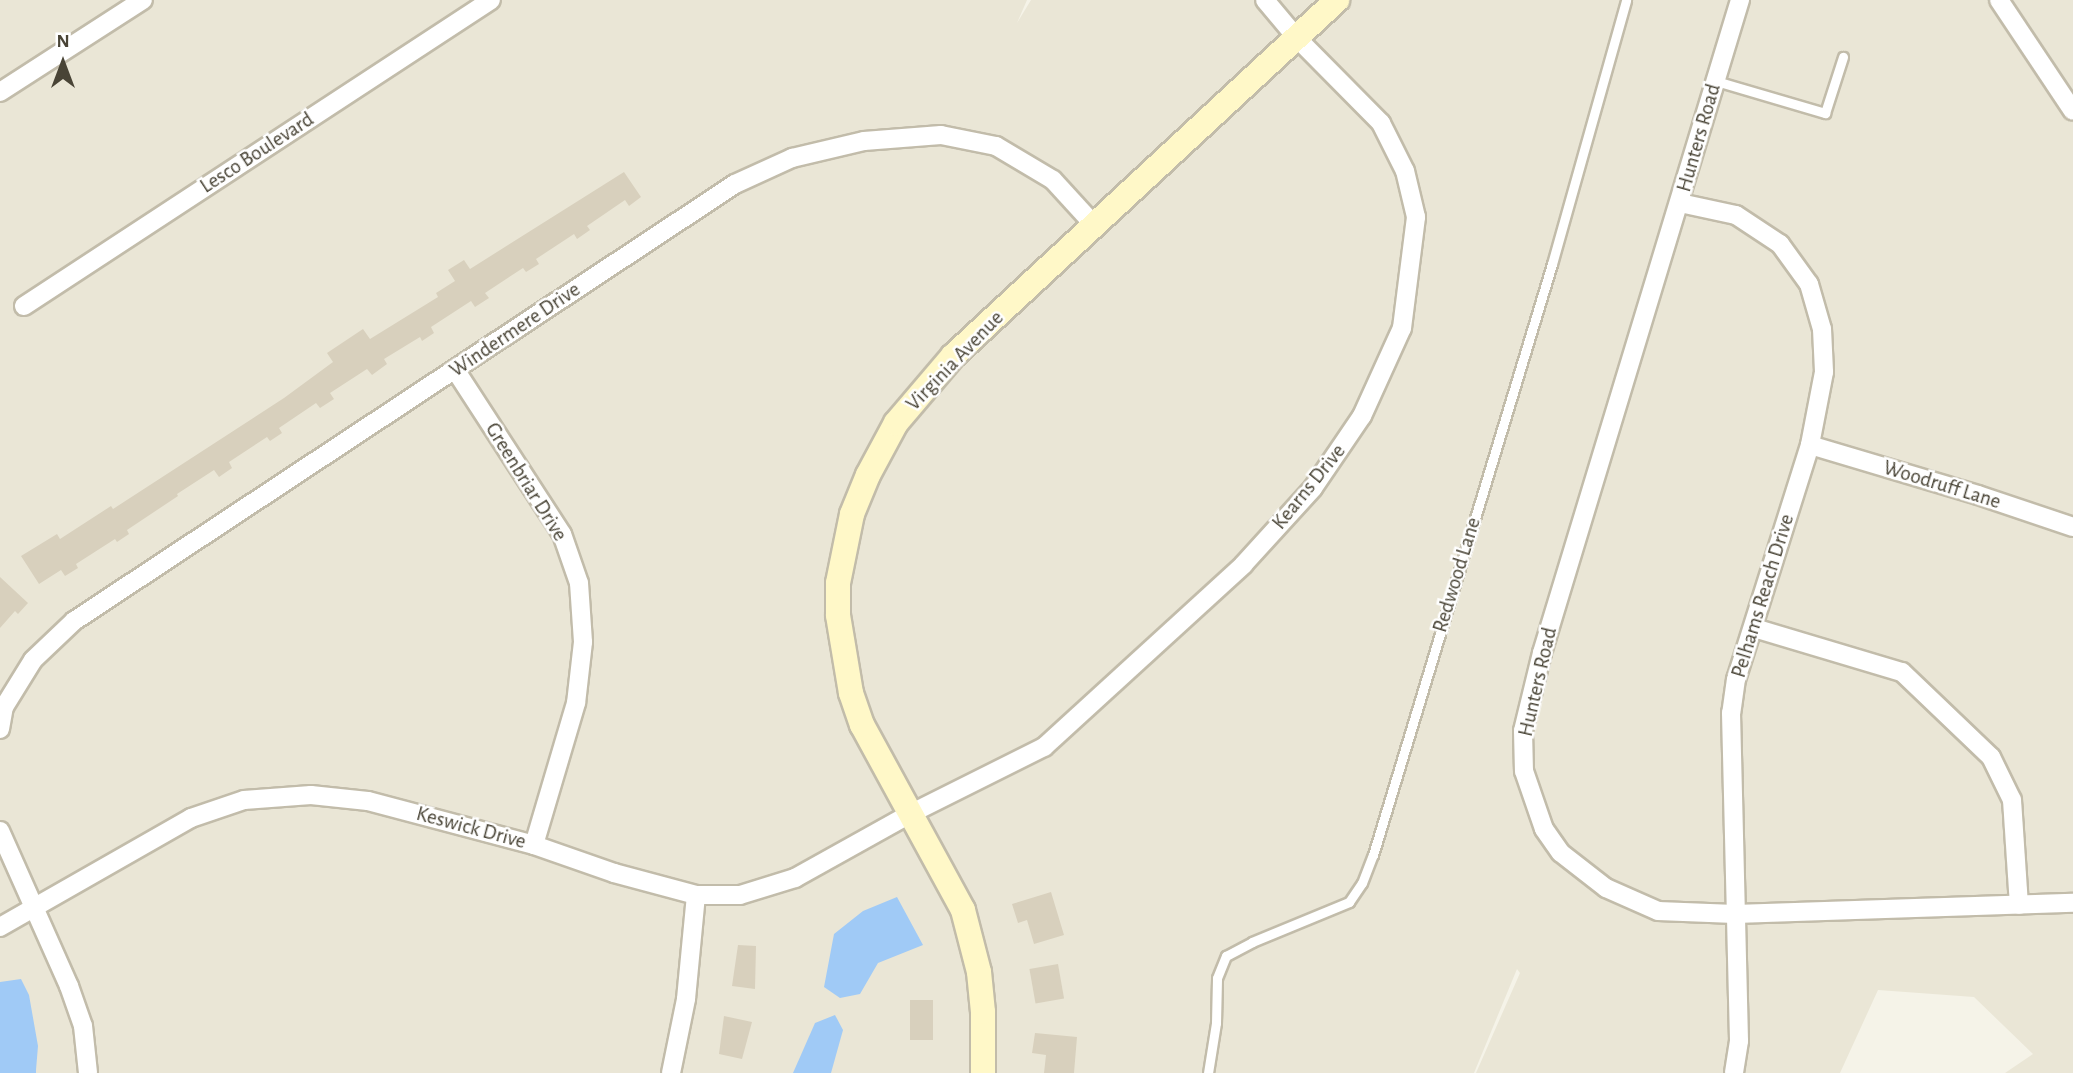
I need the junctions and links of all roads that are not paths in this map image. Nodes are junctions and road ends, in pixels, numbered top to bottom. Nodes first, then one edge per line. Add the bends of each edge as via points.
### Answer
1 (143, 0) edge
2 (491, 0) edge
3 (1265, 0) edge
4 (1337, 0) edge
5 (1626, 0) edge
6 (1740, 0) edge
7 (1998, 0) edge
8 (1296, 37) junction
9 (1843, 57) dead end
10 (1716, 81) junction
11 (0, 93) edge
12 (2073, 111) edge
13 (1680, 203) junction
14 (1095, 226) junction
15 (24, 306) dead end
16 (456, 371) junction
17 (1810, 445) junction
18 (2073, 527) edge
19 (1754, 628) junction
20 (0, 729) edge
21 (912, 813) junction
22 (0, 831) edge
23 (534, 845) junction
24 (696, 895) junction
25 (2073, 903) edge
26 (2019, 905) junction
27 (33, 910) junction
28 (1735, 914) junction
29 (0, 927) edge
30 (88, 1073) edge
31 (671, 1073) edge
32 (983, 1073) edge
33 (1208, 1073) edge
34 (1734, 1073) edge

1 - 11 street
2 - 15 street, Lesco Boulevard
3 - 8 street, Kearns Drive
4 - 8 street, Virginia Avenue
5 - 33 lane, Redwood Lane via 1552,264 1373,855 1349,902 1226,956 1217,978
6 - 10 street, Hunters Road
7 - 12 street
8 - 14 street, Virginia Avenue
8 - 21 street, Kearns Drive via 1381,123 1405,171 1416,217 1402,328 1362,416 1313,488 1243,565 1044,747
9 - 10 lane via 1825,113
10 - 13 street, Hunters Road
13 - 17 street, Pelhams Reach Drive via 1736,215 1780,244 1809,284 1822,329 1824,372
13 - 28 street, Hunters Road via 1542,653 1523,731 1524,771 1544,829 1555,845 1606,888 1658,911
14 - 16 street, Windermere Drive via 1053,180 996,146 941,135 864,141 792,158 735,184
14 - 21 street, Virginia Avenue via 953,356 914,400 873,465 852,514 838,583 844,659 862,725
16 - 20 street, Windermere Drive via 74,621 33,660 4,707
16 - 23 street, Greenbriar Drive via 562,534 579,583 583,642 576,704
17 - 18 street, Woodruff Lane
17 - 19 street, Pelhams Reach Drive
19 - 26 street via 1902,672 1992,757 2012,800
19 - 28 street, Pelhams Reach Drive via 1736,679 1731,713
21 - 24 street, Keswick Drive via 795,878 740,895
21 - 32 street, Virginia Avenue via 963,910 970,933 984,1012
22 - 27 street
23 - 24 street, Keswick Drive
23 - 27 street, Keswick Drive via 368,801 311,795 244,800 191,818
24 - 31 street via 686,999
25 - 26 street, Hunters Road
26 - 28 street, Hunters Road
27 - 29 street, Keswick Drive
27 - 30 street via 69,986
28 - 34 street, Pelhams Reach Drive via 1738,1041

